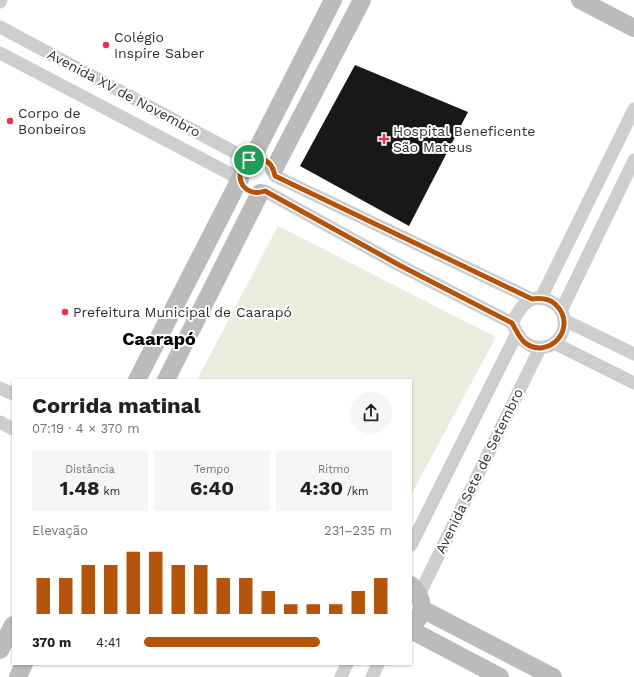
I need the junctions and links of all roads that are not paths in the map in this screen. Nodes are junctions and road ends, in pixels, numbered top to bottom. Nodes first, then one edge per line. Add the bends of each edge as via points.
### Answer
1 (333, 0) edge
2 (362, 0) edge
3 (580, 0) edge
4 (0, 27) edge
5 (634, 28) edge
6 (0, 53) edge
7 (634, 109) edge
8 (251, 159) junction
9 (634, 160) edge
10 (274, 173) junction
11 (240, 179) junction
12 (263, 192) junction
13 (537, 299) junction
14 (563, 315) junction
15 (515, 328) junction
16 (554, 343) junction
17 (540, 348) junction
18 (634, 354) edge
19 (139, 379) edge
20 (167, 379) edge
21 (634, 383) edge
22 (0, 388) edge
23 (12, 394) edge
24 (0, 422) edge
25 (12, 428) edge
26 (412, 543) edge
27 (417, 596) edge
28 (12, 627) edge
29 (412, 628) edge
30 (412, 630) edge
31 (0, 650) edge
32 (24, 665) edge
33 (347, 665) edge
34 (378, 665) edge
35 (18, 677) edge
36 (341, 677) edge
37 (372, 677) edge
38 (500, 677) edge
39 (553, 677) edge

1 - 8 main road
2 - 10 main road
3 - 5 main road
4 - 8 street, Avenida XV de Novembro
6 - 11 street, Avenida XV de Novembro
7 - 13 street
8 - 10 main road via 263,159 268,162
8 - 11 main road via 243,165
9 - 14 street
10 - 12 main road via 274,183
10 - 13 street
11 - 12 main road via 248,191
11 - 19 main road
12 - 15 street
12 - 20 main road
13 - 14 street via 553,302
13 - 15 street via 522,306
14 - 16 street via 563,330
14 - 18 street
15 - 17 street via 525,343
15 - 26 street, Avenida Sete de Setembro
16 - 17 street
16 - 21 street
17 - 27 street, Avenida Sete de Setembro
22 - 23 street
24 - 25 street
27 - 29 main road via 420,617
27 - 39 main road
28 - 31 main road
30 - 38 main road
32 - 35 main road
33 - 36 street
34 - 37 street

